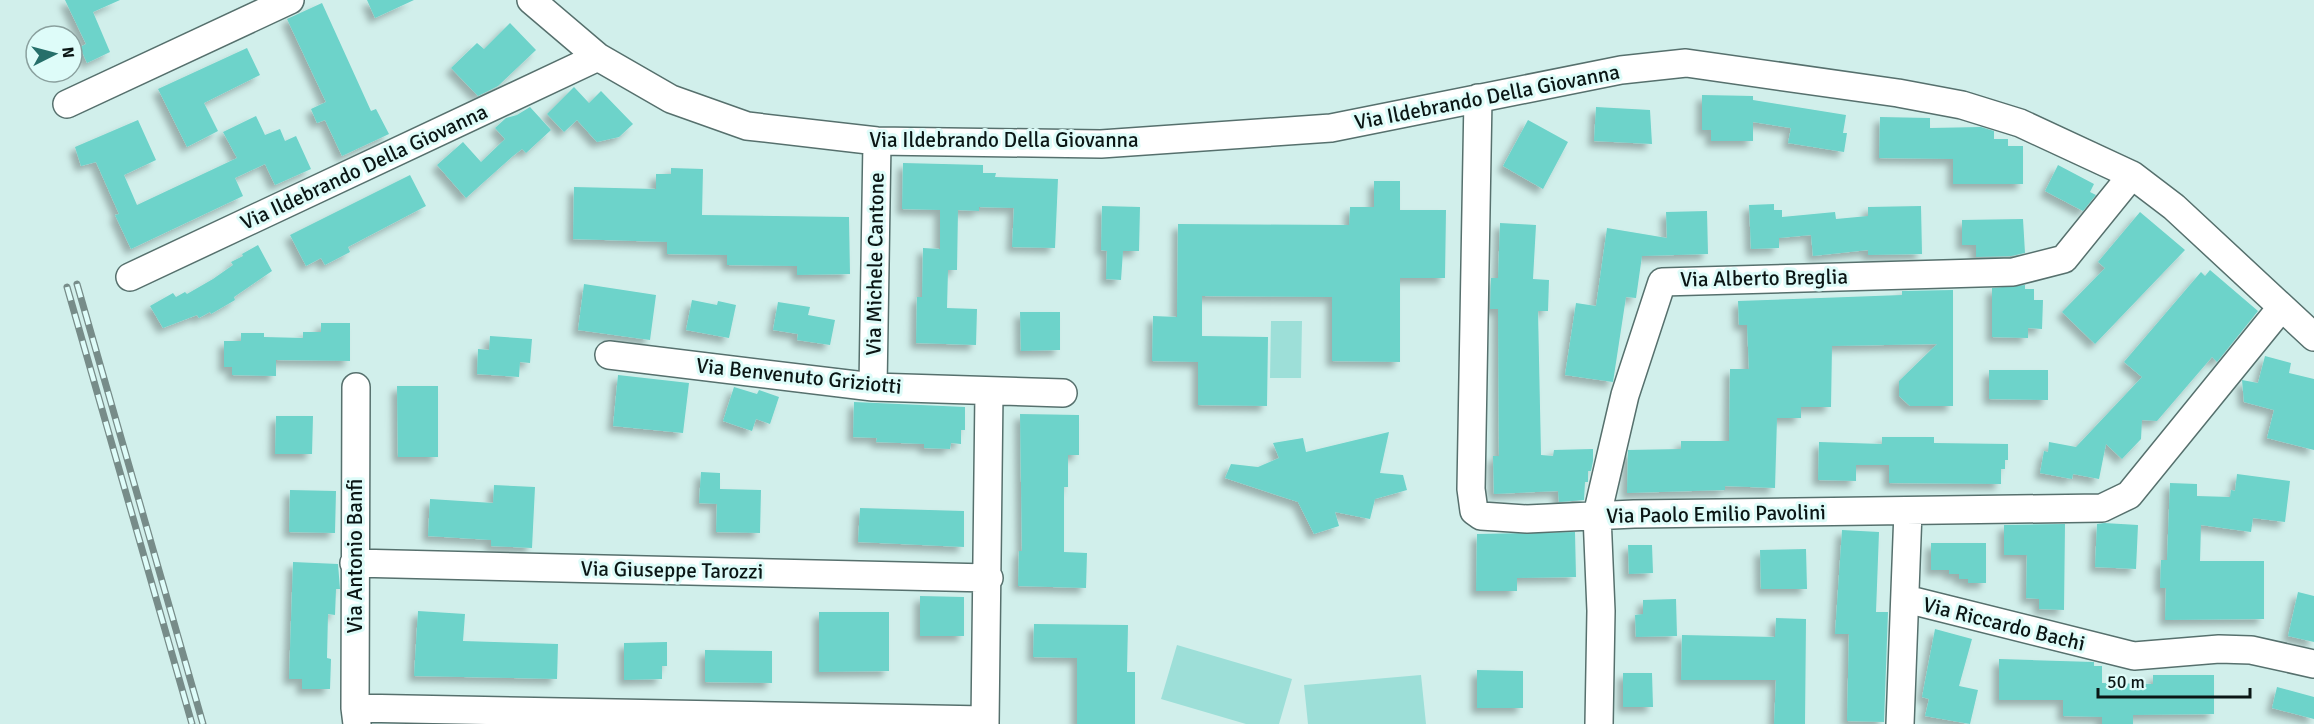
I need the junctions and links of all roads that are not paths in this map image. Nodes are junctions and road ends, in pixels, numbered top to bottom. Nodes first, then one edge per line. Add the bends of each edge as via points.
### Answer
1 (290, 0) edge
2 (531, 0) edge
3 (598, 57) junction
4 (1478, 98) junction
5 (67, 104) dead end
6 (877, 141) junction
7 (2133, 175) junction
8 (130, 277) dead end
9 (2281, 308) junction
10 (2314, 337) edge
11 (609, 355) dead end
12 (356, 387) dead end
13 (873, 387) junction
14 (989, 392) junction
15 (1063, 393) dead end
16 (1908, 511) junction
17 (1597, 515) junction
18 (354, 564) junction
19 (989, 578) junction
20 (1906, 599) junction
21 (2314, 664) edge
22 (356, 716) edge
23 (985, 722) edge
24 (1599, 724) edge
25 (1900, 724) edge

1 - 5 street
2 - 3 street, Via Ildebrando Della Giovanna
3 - 6 street, Via Ildebrando Della Giovanna via 671,99 747,126
3 - 8 street, Via Ildebrando Della Giovanna
4 - 6 street, Via Ildebrando Della Giovanna via 1331,128 1101,144
4 - 7 street, Via Ildebrando Della Giovanna via 1621,70 1686,63 1962,105 2020,123
4 - 17 street, Via Paolo Emilio Pavolini via 1471,489 1474,511 1481,516 1502,518
6 - 13 street, Via Michele Cantone
7 - 9 street, Via Ildebrando Della Giovanna via 2174,207
7 - 17 street, Via Alberto Breglia via 2064,259 2013,272 1664,281 1654,300 1625,395
9 - 10 street, Via Ildebrando Della Giovanna
9 - 16 street, Via Paolo Emilio Pavolini via 2130,495 2102,508 2081,510
11 - 13 street, Via Benvenuto Griziotti
12 - 18 street, Via Antonio Banfi
13 - 14 street, Via Benvenuto Griziotti
14 - 15 street, Via Benvenuto Griziotti
14 - 19 street
16 - 17 street, Via Paolo Emilio Pavolini
16 - 20 street
17 - 24 street, Via Alberto Breglia via 1601,611
18 - 19 street, Via Giuseppe Tarozzi
18 - 22 street, Via Antonio Banfi
19 - 23 street
20 - 21 street, Via Riccardo Bachi via 2134,656 2251,650
20 - 25 street
22 - 23 street

